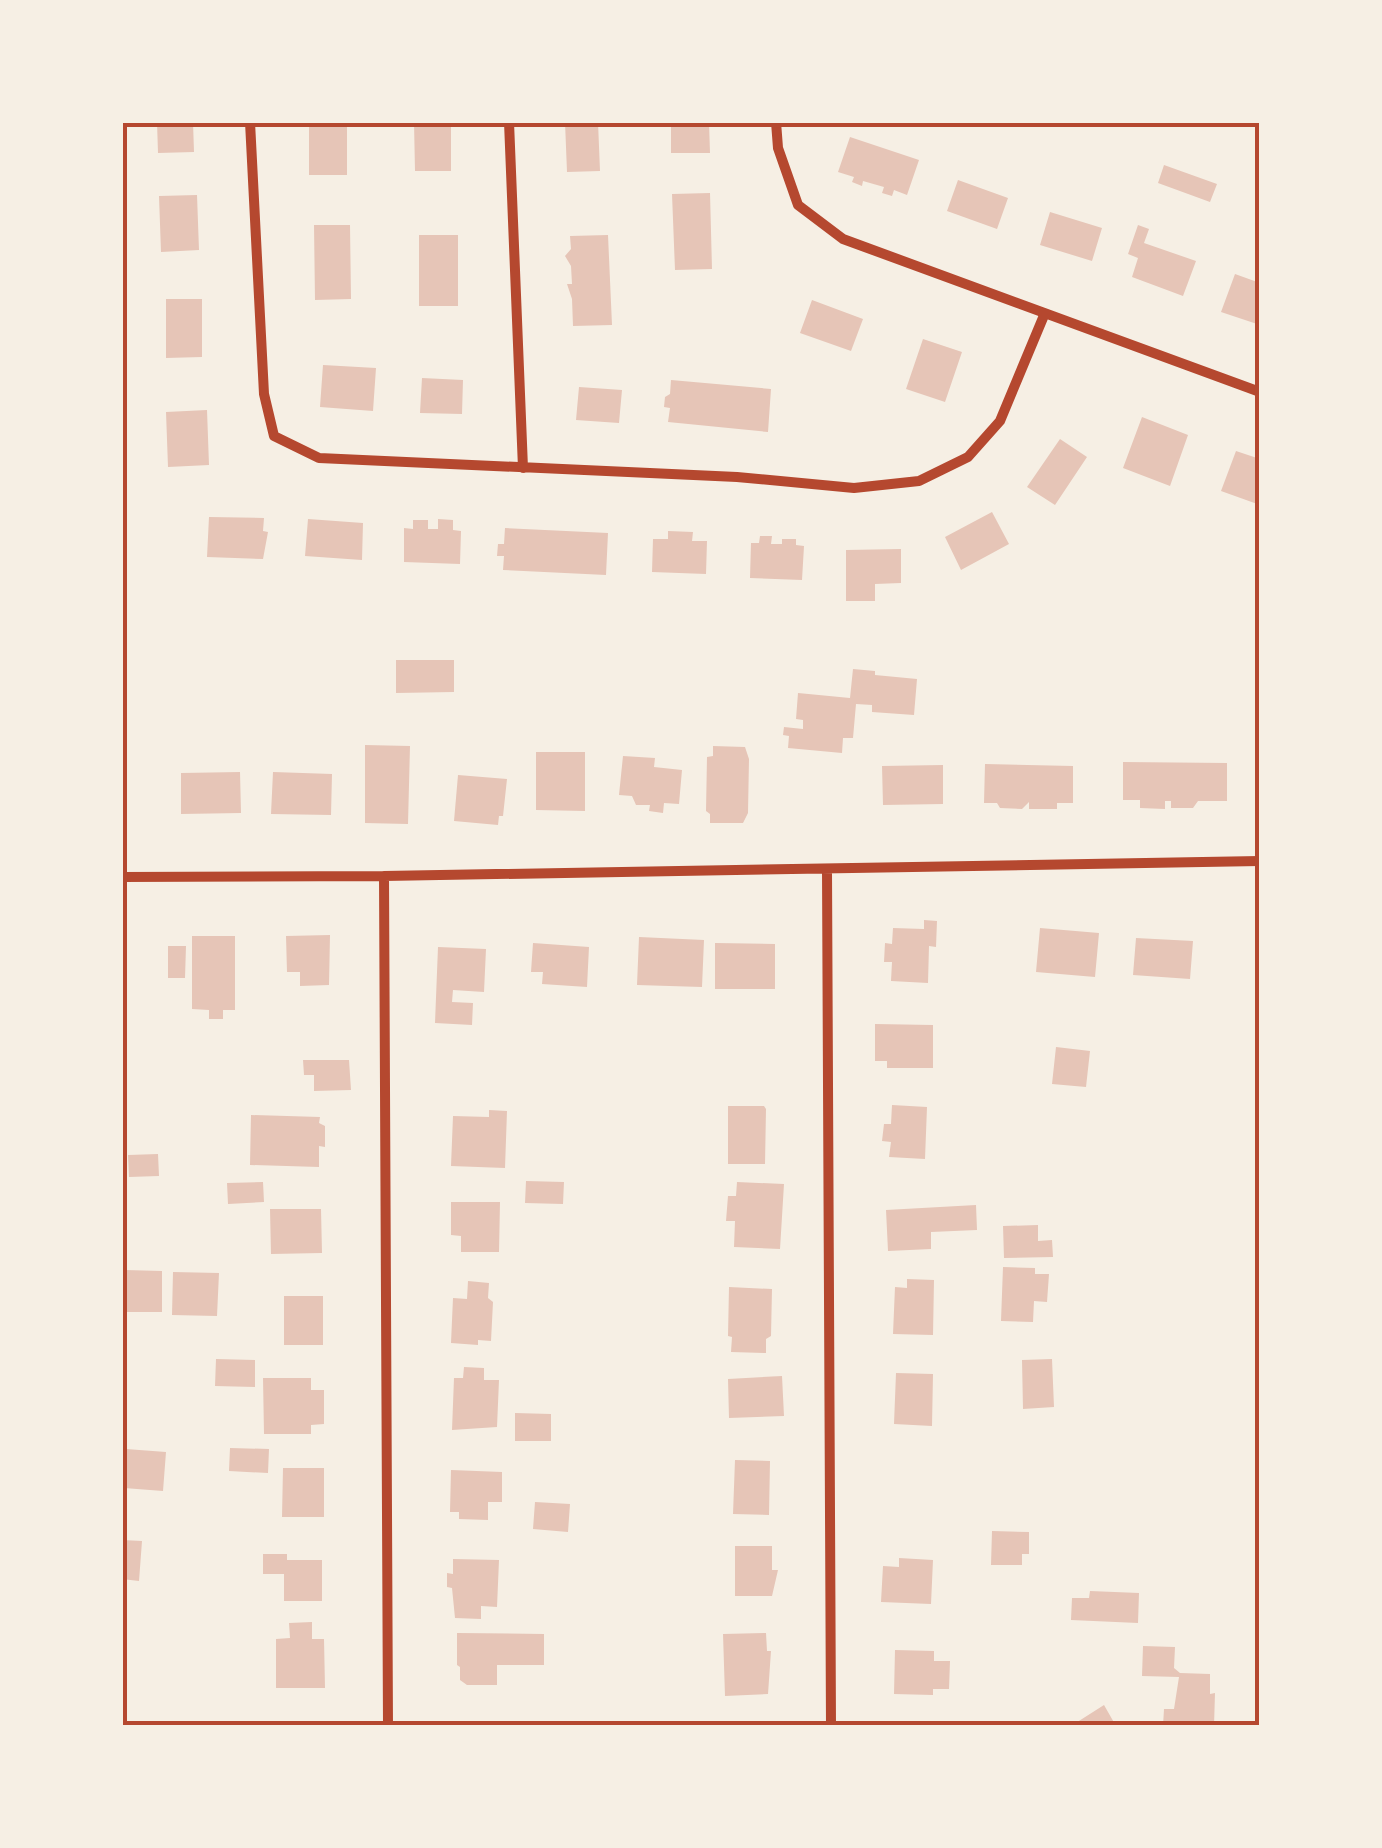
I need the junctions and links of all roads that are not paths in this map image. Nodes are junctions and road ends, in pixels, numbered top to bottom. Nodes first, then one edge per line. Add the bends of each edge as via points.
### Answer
1 (250, 122) edge
2 (509, 122) edge
3 (776, 122) edge
4 (1045, 312) junction
5 (1260, 392) edge
6 (523, 468) junction
7 (1260, 861) edge
8 (826, 870) junction
9 (384, 876) junction
10 (122, 877) edge
11 (388, 1726) edge
12 (831, 1726) edge

1 - 6 street via 264,394 274,436 319,458
2 - 6 street
3 - 4 street via 798,205 844,239
4 - 5 street
4 - 6 street via 1000,421 968,457 919,481 854,488
7 - 8 street
8 - 9 street
8 - 12 street
9 - 10 street
9 - 11 street

